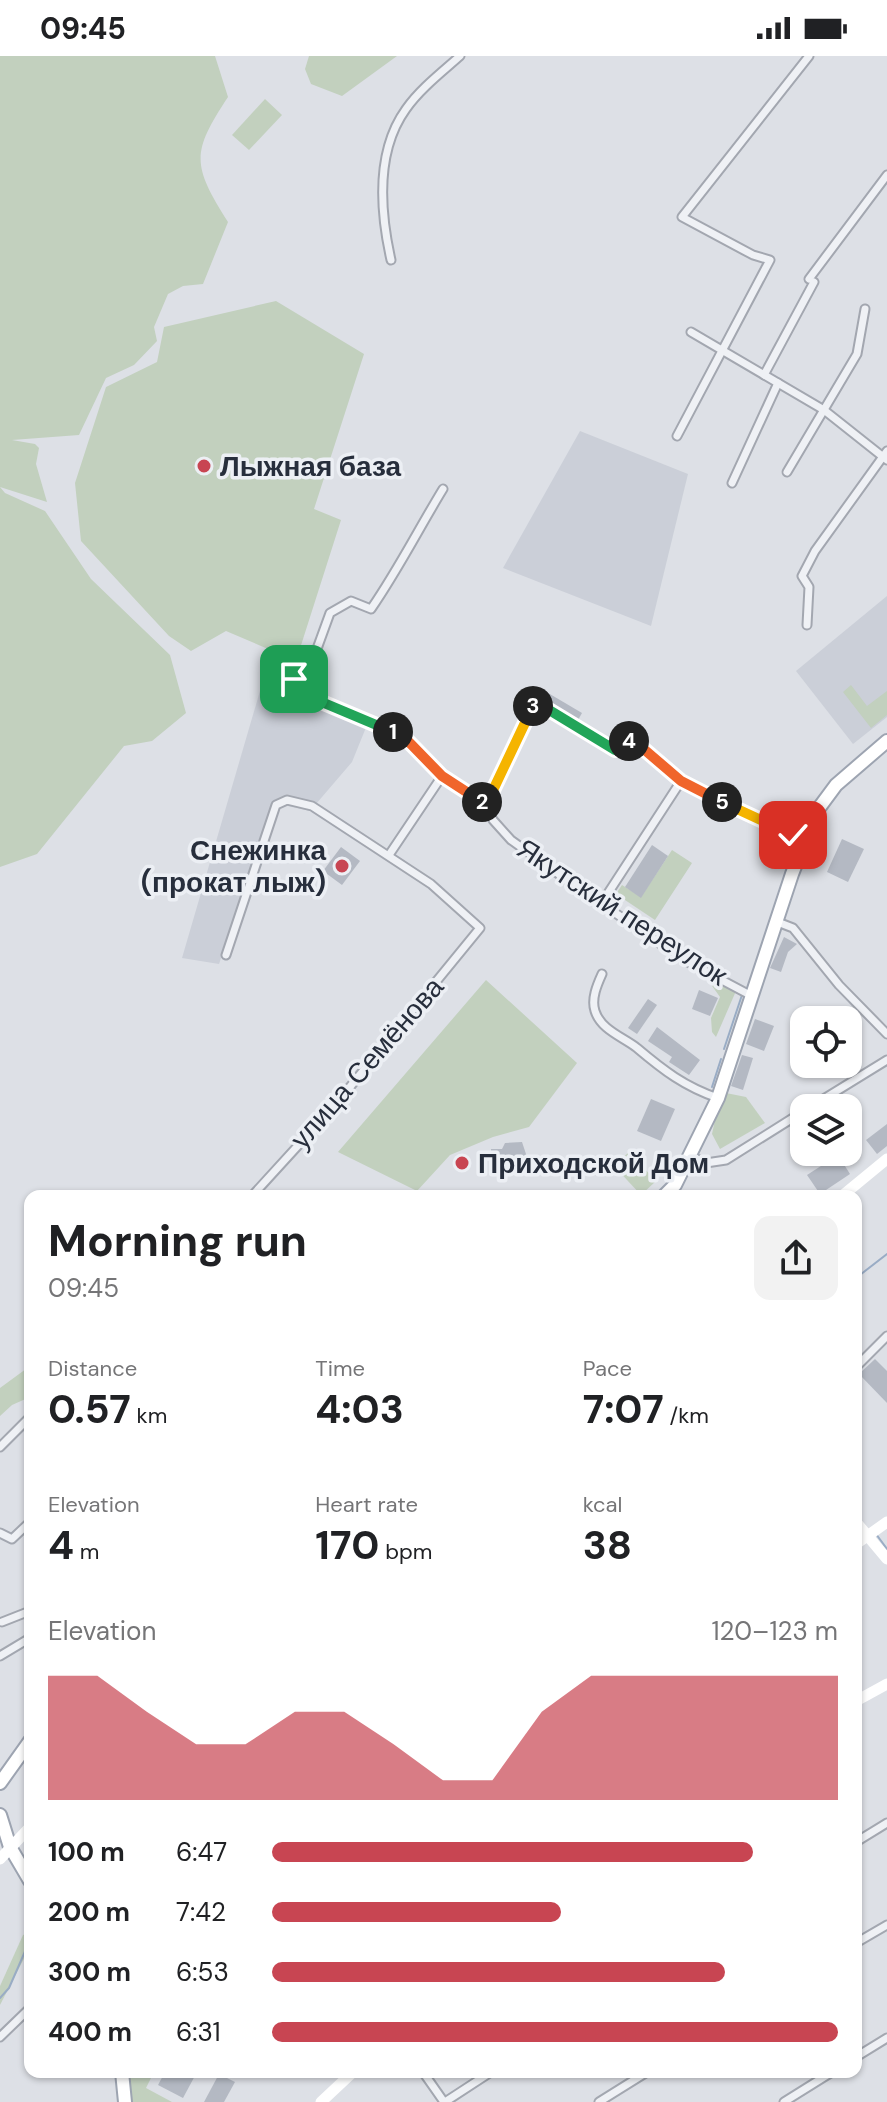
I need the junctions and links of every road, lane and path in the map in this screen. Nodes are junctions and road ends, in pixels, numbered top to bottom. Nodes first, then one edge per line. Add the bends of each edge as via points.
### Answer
1 (460, 56) edge
2 (809, 56) edge
3 (887, 175) edge
4 (391, 260) dead end
5 (865, 309) dead end
6 (691, 332) dead end
7 (722, 349) junction
8 (764, 375) junction
9 (778, 383) junction
10 (824, 410) junction
11 (677, 436) dead end
12 (886, 456) edge
13 (787, 472) dead end
14 (732, 483) dead end
15 (443, 489) dead end
16 (807, 625) dead end
17 (271, 655) dead end
18 (309, 693) junction
19 (887, 741) edge
20 (442, 776) junction
21 (681, 781) junction
22 (486, 805) junction
23 (803, 840) junction
24 (389, 855) junction
25 (601, 904) junction
26 (775, 921) junction
27 (226, 955) dead end
28 (602, 974) dead end
29 (750, 995) junction
30 (887, 1034) edge
31 (887, 1060) edge
32 (832, 1094) edge
33 (718, 1098) junction
34 (790, 1120) edge
35 (690, 1156) junction
36 (887, 1159) edge
37 (257, 1190) edge
38 (670, 1190) edge
39 (849, 1190) edge
40 (887, 1336) edge
41 (862, 1361) edge
42 (24, 1423) edge
43 (0, 1447) edge
44 (887, 1522) edge
45 (24, 1528) edge
46 (862, 1528) edge
47 (0, 1533) edge
48 (869, 1535) junction
49 (862, 1540) edge
50 (887, 1559) edge
51 (24, 1613) edge
52 (2, 1622) edge
53 (24, 1642) edge
54 (0, 1656) edge
55 (887, 1684) edge
56 (862, 1698) edge
57 (24, 1749) edge
58 (0, 1783) edge
59 (0, 1815) edge
60 (887, 1823) edge
61 (24, 1833) edge
62 (862, 1838) edge
63 (10, 1847) junction
64 (0, 1859) edge
65 (24, 1871) edge
66 (887, 1925) edge
67 (862, 1940) edge
68 (24, 2014) edge
69 (0, 2037) edge
70 (887, 2038) edge
71 (862, 2053) edge
72 (123, 2078) edge
73 (347, 2078) edge
74 (427, 2078) edge
75 (482, 2078) edge
76 (637, 2078) edge
77 (822, 2078) edge
78 (125, 2102) edge
79 (321, 2102) edge
80 (444, 2102) edge
81 (599, 2102) edge
82 (784, 2102) edge

1 - 4 street via 406,109 388,149 382,209
2 - 7 street via 682,217 770,260
3 - 8 street via 812,281
5 - 10 street via 857,354
6 - 7 street
7 - 8 street
7 - 11 street
8 - 9 street
9 - 10 street
9 - 14 street
10 - 12 street
10 - 13 street
12 - 16 street via 802,576 809,587
15 - 18 street via 410,552 371,609 351,601 330,613 314,657 317,683
17 - 18 street, Якутский переулок
18 - 20 street, Якутский переулок via 398,734
19 - 23 main road via 836,785
20 - 22 street, Якутский переулок
20 - 24 street
21 - 22 street via 632,739 615,750 536,702
21 - 23 street
21 - 25 street
22 - 25 street, Якутский переулок via 511,840
23 - 26 main road
24 - 27 street via 312,806 287,800 276,805
24 - 37 street, улица Семёнова via 480,928 336,1104
25 - 29 street, Якутский переулок via 684,960
26 - 29 main road
26 - 30 street via 793,928
28 - 33 street via 595,1012 607,1028 658,1068
29 - 33 main road
31 - 32 street
33 - 35 main road
34 - 35 street via 726,1160 706,1163
35 - 38 main road
36 - 39 street
40 - 41 street
42 - 43 street
44 - 48 street
45 - 47 street via 12,1539
46 - 48 street
48 - 49 street
48 - 50 street
51 - 52 street
53 - 54 street
55 - 56 street
57 - 58 main road
59 - 63 main road
60 - 62 street
61 - 63 street
63 - 64 street
63 - 65 main road
66 - 67 street
68 - 69 street
70 - 71 street
72 - 78 main road
73 - 79 street
74 - 80 street
75 - 80 street
76 - 81 street
77 - 82 street

